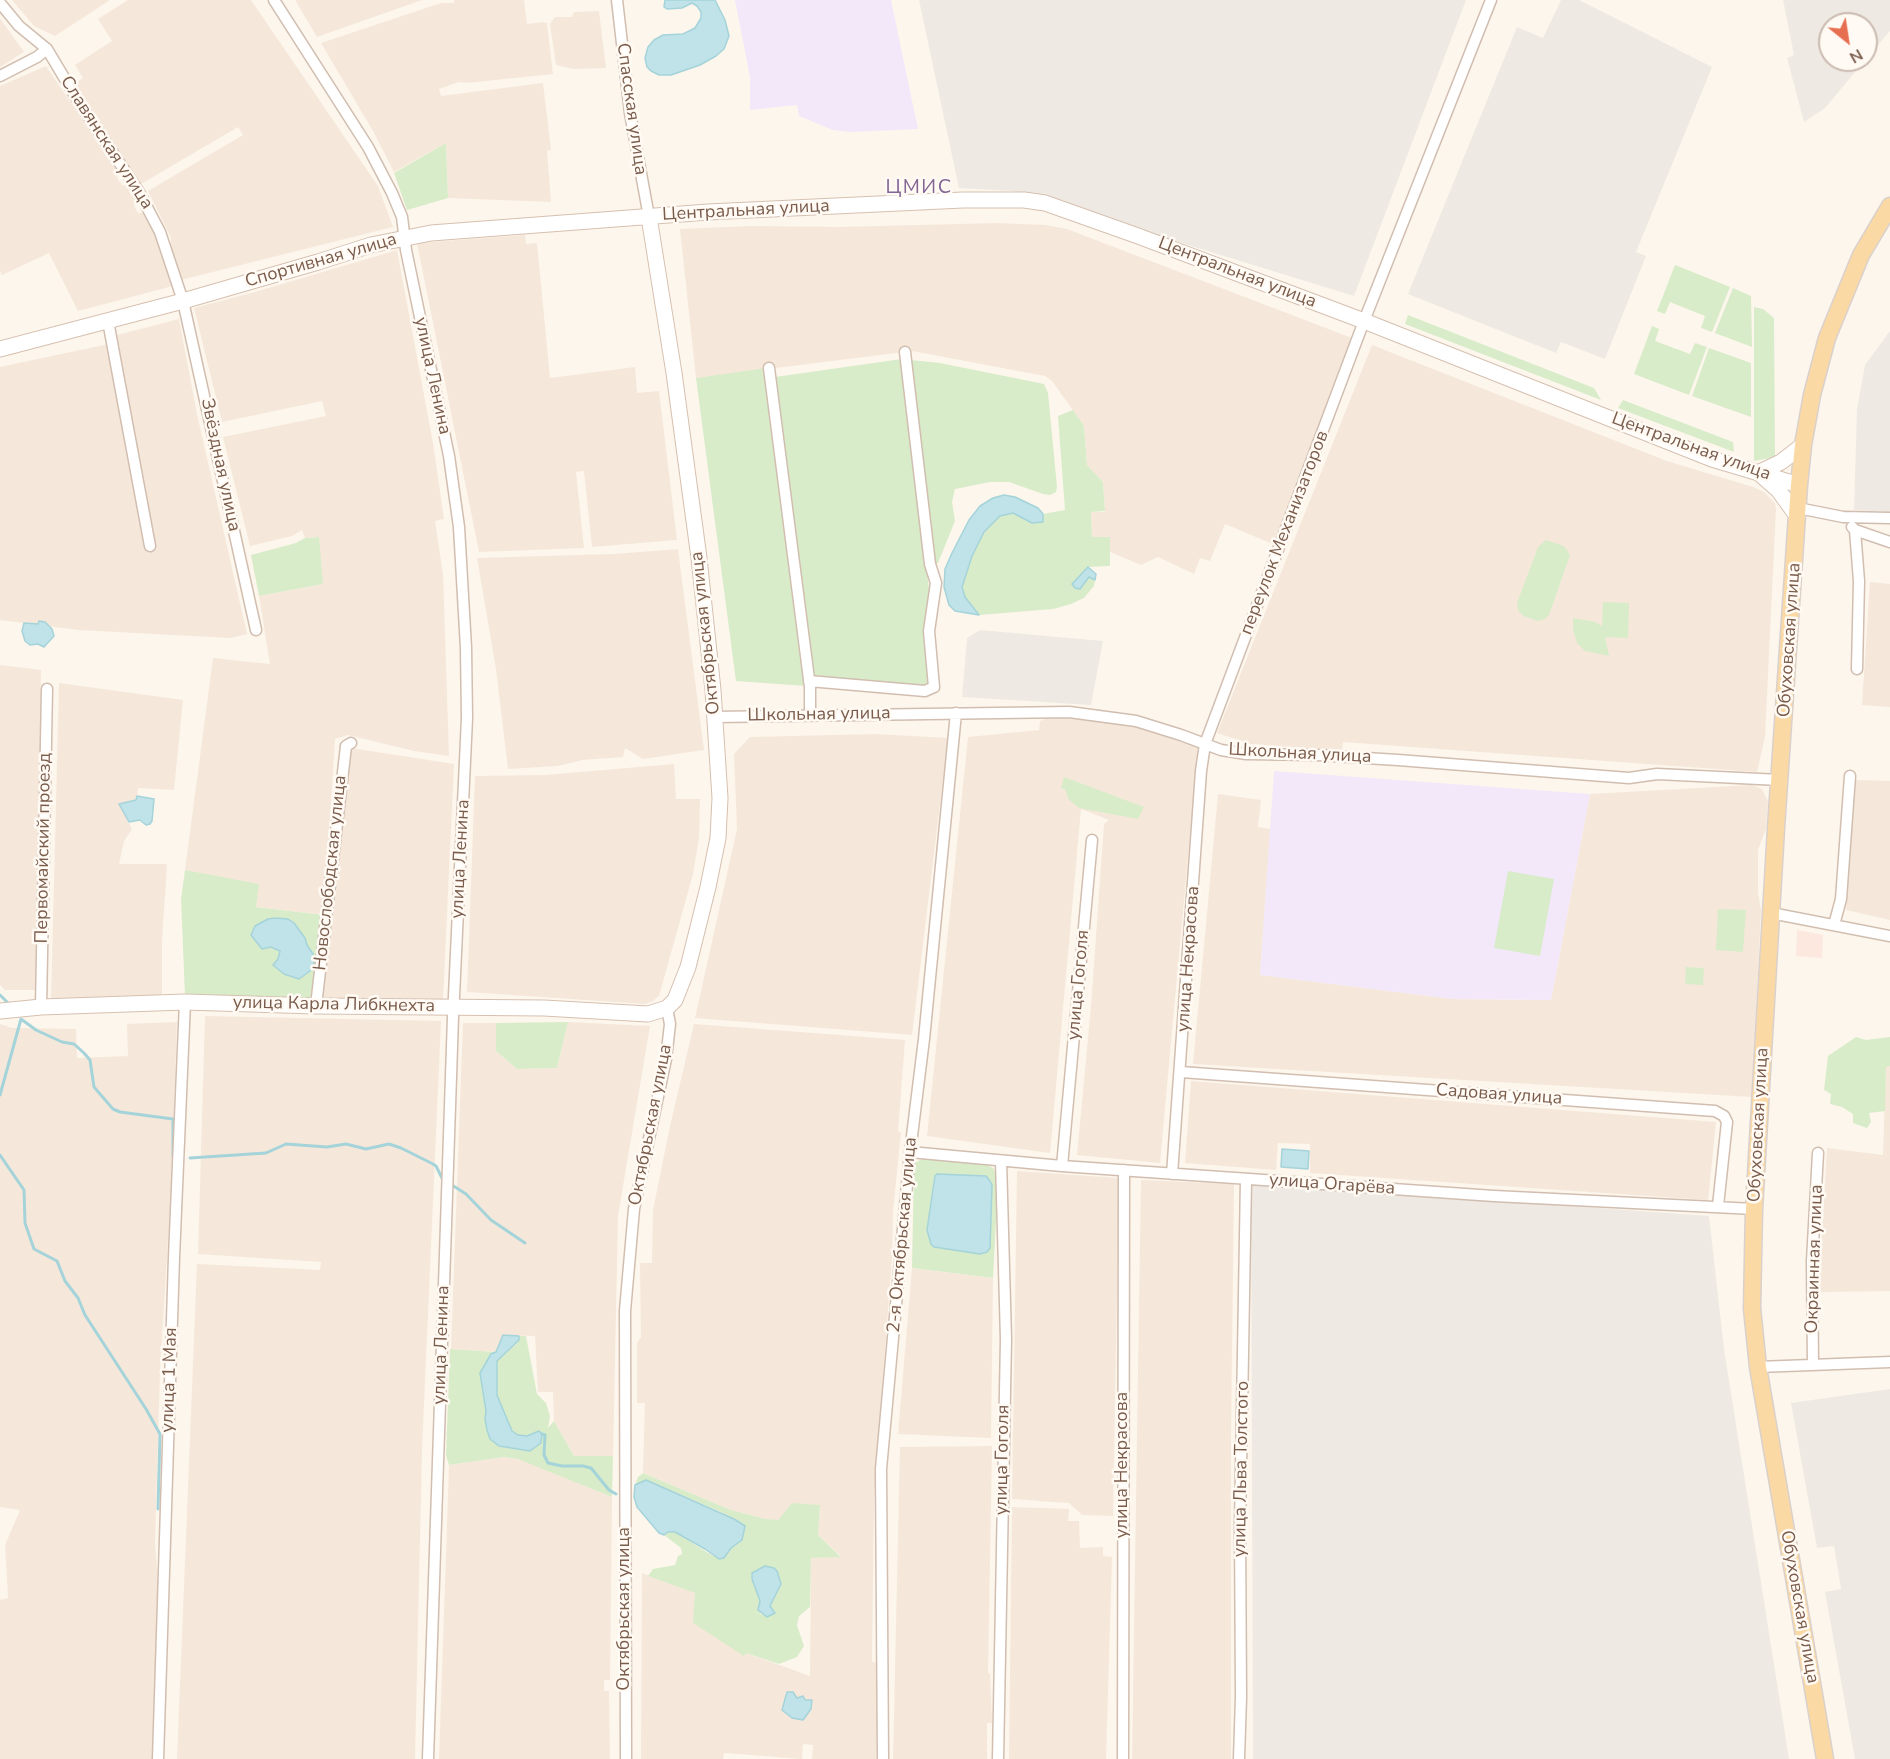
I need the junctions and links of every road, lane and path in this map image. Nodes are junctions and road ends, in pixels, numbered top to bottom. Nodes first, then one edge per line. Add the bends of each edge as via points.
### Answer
1 (274, 0) edge
2 (617, 0) edge
3 (1491, 0) edge
4 (0, 3) edge
5 (47, 49) junction
6 (0, 76) edge
7 (1890, 206) edge
8 (649, 217) junction
9 (405, 237) junction
10 (183, 301) junction
11 (108, 321) junction
12 (1364, 321) junction
13 (0, 349) edge
14 (905, 352) dead end
15 (769, 368) dead end
16 (1803, 445) junction
17 (1758, 472) junction
18 (1799, 485) junction
19 (1797, 512) junction
20 (1843, 518) junction
21 (1890, 518) edge
22 (1855, 530) junction
23 (1890, 542) edge
24 (150, 546) dead end
25 (256, 630) dead end
26 (1857, 669) dead end
27 (809, 681) junction
28 (47, 689) dead end
29 (956, 713) junction
30 (810, 715) junction
31 (715, 717) junction
32 (351, 743) dead end
33 (1205, 744) junction
34 (1850, 776) dead end
35 (1780, 780) junction
36 (1092, 840) dead end
37 (1771, 912) junction
38 (1834, 925) junction
39 (1890, 936) edge
40 (185, 1002) junction
41 (316, 1006) junction
42 (41, 1007) junction
43 (453, 1008) junction
44 (667, 1008) junction
45 (0, 1011) edge
46 (1181, 1072) junction
47 (910, 1152) junction
48 (1818, 1153) dead end
49 (1001, 1161) junction
50 (1062, 1166) junction
51 (1124, 1170) junction
52 (1173, 1174) junction
53 (1246, 1179) junction
54 (1718, 1206) junction
55 (1754, 1209) junction
56 (1890, 1362) edge
57 (1813, 1365) junction
58 (1758, 1367) junction
59 (158, 1759) edge
60 (428, 1759) edge
61 (626, 1759) edge
62 (883, 1759) edge
63 (998, 1759) edge
64 (1123, 1759) edge
65 (1239, 1759) edge
66 (1825, 1759) edge

1 - 9 street, улица Ленина via 382,172 402,217
2 - 8 street, Спасская улица via 630,113
3 - 12 street, переулок Механизаторов
4 - 5 street, Славянская улица
5 - 6 street
5 - 10 street, Славянская улица via 156,221
7 - 16 main road, Обуховская улица via 1861,255 1827,338
8 - 9 street, Спортивная улица
8 - 12 street, Центральная улица via 963,200 1036,201
8 - 31 street, Октябрьская улица via 691,494
9 - 10 street, Спортивная улица
9 - 43 street, улица Ленина via 452,479 462,575 467,718
10 - 11 street, Спортивная улица
10 - 25 street, Звёздная улица
11 - 13 street, Спортивная улица
11 - 24 street
12 - 17 street, Центральная улица via 1712,459
12 - 33 street, переулок Механизаторов
14 - 27 street via 930,564 936,583 929,631 934,687 925,691
15 - 27 street
16 - 17 street via 1781,462
16 - 18 main road, Обуховская улица
17 - 18 street, Центральная улица
17 - 19 street
18 - 19 main road, Обуховская улица
19 - 20 street
19 - 35 main road, Обуховская улица
20 - 21 street
20 - 22 street
22 - 23 street
22 - 26 street via 1859,581
27 - 30 street
28 - 42 street, Первомайский проезд
29 - 30 street, Школьная улица
29 - 33 street, Школьная улица via 1090,714 1136,722
29 - 47 street, 2-я Октябрьская улица
30 - 31 street, Школьная улица
31 - 44 street, Октябрьская улица via 718,838 688,967 681,988
32 - 41 street, Новослободская улица via 346,746
33 - 35 street, Школьная улица via 1246,754 1398,760 1629,778 1657,774
33 - 46 street, улица Некрасова
34 - 38 street via 1841,899
35 - 37 main road, Обуховская улица
36 - 50 street, улица Гоголя
37 - 38 street
37 - 55 main road, Обуховская улица
38 - 39 street
40 - 41 street, улица Карла Либкнехта
40 - 42 street, улица Карла Либкнехта
40 - 59 street, улица 1 Мая
41 - 43 street, улица Карла Либкнехта
42 - 45 street, улица Карла Либкнехта
43 - 44 street, улица Карла Либкнехта via 544,1008 624,1014 648,1014
43 - 60 street, улица Ленина
44 - 61 street, Октябрьская улица via 670,1024 666,1059 634,1209 625,1311
46 - 52 street, улица Некрасова
46 - 54 street, Садовая улица via 1715,1111 1727,1122
47 - 49 street, улица Огарёва
47 - 62 street, 2-я Октябрьская улица via 881,1469
48 - 57 street, Окраинная улица via 1812,1261
49 - 50 street, улица Огарёва
49 - 63 street, улица Гоголя via 1006,1339
50 - 51 street, улица Огарёва
51 - 52 street, улица Огарёва
51 - 64 street, улица Некрасова
52 - 53 street, улица Огарёва
53 - 54 street, улица Огарёва
53 - 65 street, улица Льва Толстого
54 - 55 street, улица Огарёва
55 - 58 main road, Обуховская улица via 1752,1308
56 - 57 street
57 - 58 street
58 - 66 main road, Обуховская улица

